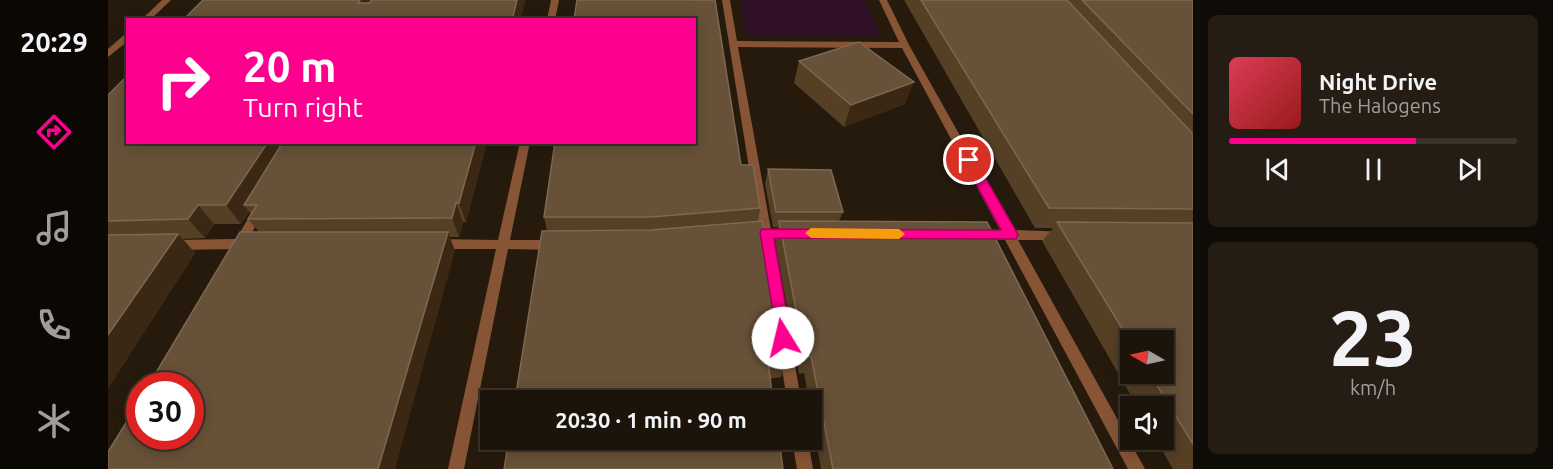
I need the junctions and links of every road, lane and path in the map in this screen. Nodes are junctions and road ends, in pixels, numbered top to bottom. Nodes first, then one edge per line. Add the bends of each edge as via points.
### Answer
1 (166, 0) edge
2 (555, 0) edge
3 (726, 0) edge
4 (883, 0) edge
5 (148, 18) edge
6 (551, 18) edge
7 (126, 38) edge
8 (735, 44) junction
9 (905, 45) junction
10 (108, 54) edge
11 (525, 144) edge
12 (264, 203) edge
13 (767, 232) junction
14 (802, 233) edge
15 (964, 234) edge
16 (1011, 235) junction
17 (1079, 235) edge
18 (732, 237) edge
19 (263, 243) edge
20 (424, 244) edge
21 (504, 244) junction
22 (569, 245) edge
23 (156, 246) edge
24 (237, 248) junction
25 (792, 390) edge
26 (802, 450) edge
27 (456, 469) edge
28 (805, 469) edge
29 (1137, 469) edge

1 - 5 street
2 - 6 street
3 - 8 street
4 - 9 street
7 - 10 street
8 - 9 street
8 - 13 street
9 - 16 street
11 - 21 street
12 - 24 street
13 - 14 street
13 - 18 street
13 - 25 street
15 - 16 street
16 - 17 street
16 - 29 street
19 - 24 street
20 - 21 street
21 - 22 street
21 - 27 street
23 - 24 street
26 - 28 street

